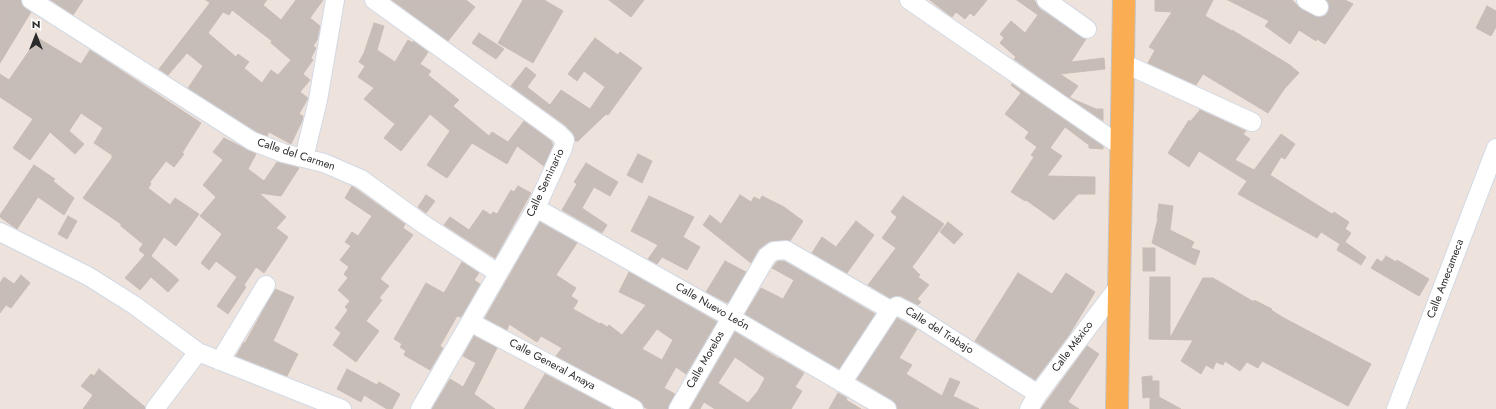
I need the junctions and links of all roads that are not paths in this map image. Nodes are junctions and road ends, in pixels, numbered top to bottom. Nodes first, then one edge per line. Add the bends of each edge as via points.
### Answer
1 (31, 0) edge
2 (335, 0) edge
3 (374, 0) edge
4 (910, 0) edge
5 (1046, 0) edge
6 (1124, 0) edge
7 (1087, 29) dead end
8 (1123, 62) junction
9 (1252, 122) dead end
10 (1121, 146) junction
11 (1496, 148) edge
12 (304, 158) junction
13 (536, 208) junction
14 (0, 232) edge
15 (774, 251) joint
16 (498, 273) junction
17 (266, 286) dead end
18 (1119, 286) junction
19 (890, 310) junction
20 (730, 317) junction
21 (470, 322) junction
22 (198, 352) junction
23 (220, 361) junction
24 (842, 383) junction
25 (1033, 401) edge
26 (155, 409) edge
27 (342, 409) edge
28 (420, 409) edge
29 (634, 409) edge
30 (678, 409) edge
31 (887, 409) edge
32 (1117, 409) edge
33 (1396, 409) edge

1 - 12 street, Calle del Carmen via 252,141
2 - 12 street via 318,100
3 - 13 street, Calle Seminario via 565,140
4 - 10 street
5 - 7 street
6 - 8 main road
8 - 9 street
8 - 10 main road
10 - 18 main road
11 - 33 street, Calle Amecameca
12 - 16 street, Calle del Carmen via 324,163 361,179 423,224
13 - 16 street, Calle Seminario
13 - 20 street, Calle Nuevo León
14 - 22 street via 88,276 134,305
15 - 19 street, Calle del Trabajo via 786,250
15 - 20 street, Calle Morelos via 767,256
16 - 21 street, Calle Seminario
17 - 23 street
18 - 25 street, Calle México
18 - 32 main road
19 - 24 street
19 - 25 street, Calle del Trabajo via 897,306 911,313
20 - 24 street, Calle Nuevo León
20 - 30 street, Calle Morelos
21 - 28 street, Calle Seminario
21 - 29 street, Calle General Anaya
22 - 23 street
22 - 26 street
23 - 27 street
24 - 31 street, Calle Nuevo León

